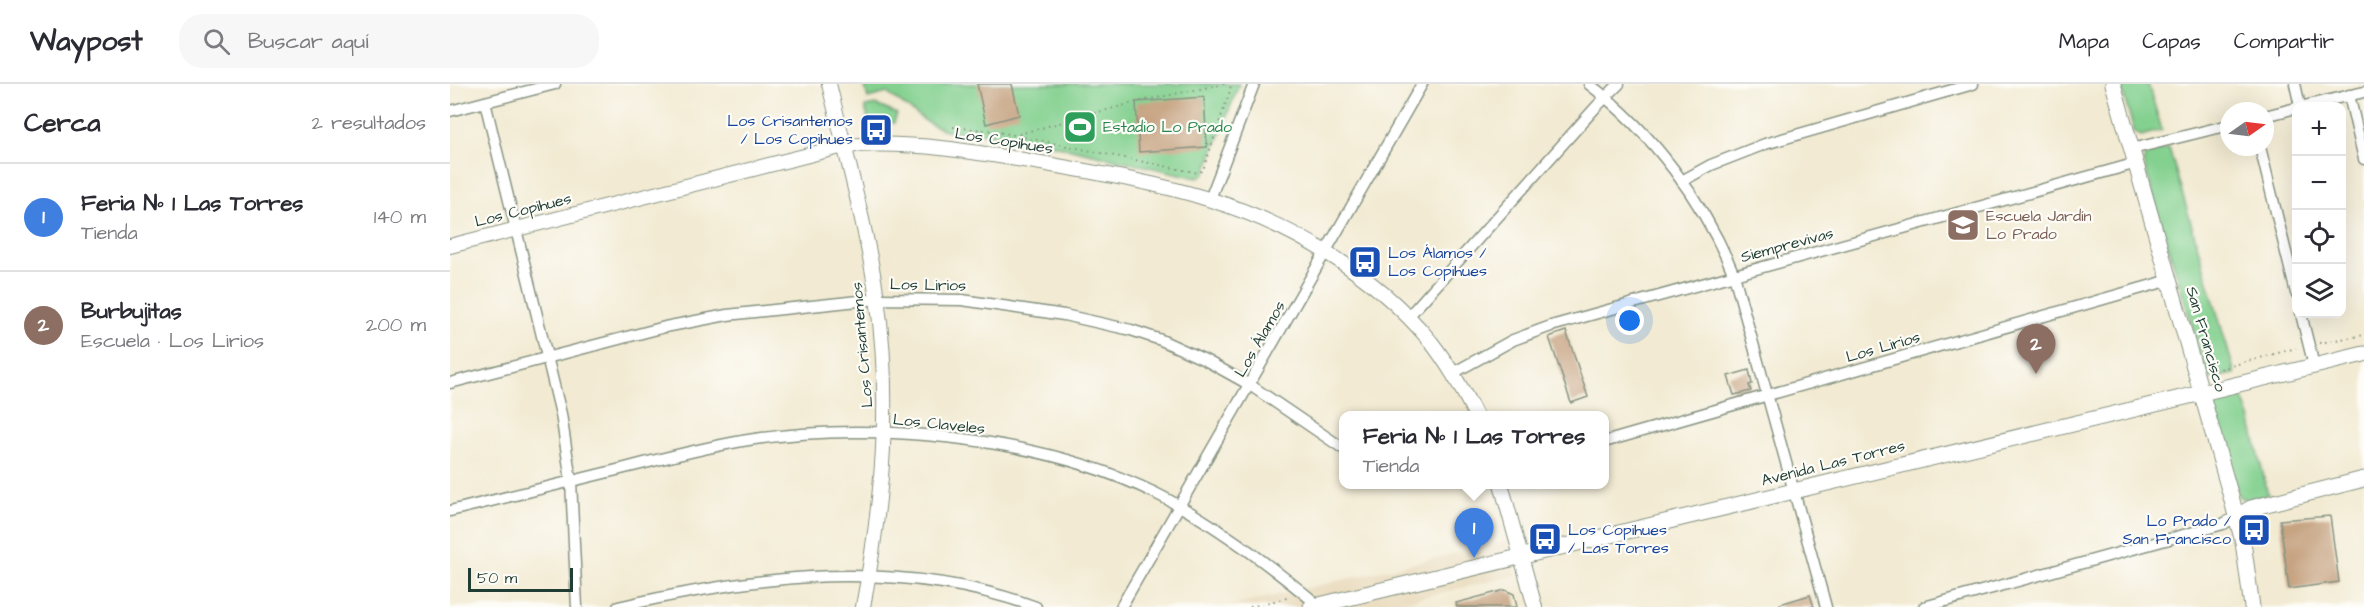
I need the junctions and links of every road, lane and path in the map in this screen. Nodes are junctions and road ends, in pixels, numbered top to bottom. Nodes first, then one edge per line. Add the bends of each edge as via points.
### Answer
1 (555, 84) edge
2 (829, 84) edge
3 (1226, 84) edge
4 (1254, 84) edge
5 (1422, 84) edge
6 (1589, 84) edge
7 (1619, 84) edge
8 (1973, 84) edge
9 (2113, 84) edge
10 (2295, 84) edge
11 (2364, 92) edge
12 (2349, 95) junction
13 (1606, 97) junction
14 (485, 102) junction
15 (2299, 102) edge
16 (2320, 102) edge
17 (2292, 109) edge
18 (450, 111) edge
19 (2274, 114) edge
20 (953, 127) dead end
21 (2220, 128) edge
22 (1016, 135) junction
23 (844, 146) junction
24 (2134, 156) junction
25 (2262, 156) edge
26 (2364, 159) edge
27 (1682, 181) junction
28 (1210, 199) junction
29 (517, 229) junction
30 (450, 246) edge
31 (1326, 254) junction
32 (1734, 275) junction
33 (2292, 277) edge
34 (2170, 280) junction
35 (877, 299) junction
36 (1408, 317) junction
37 (2302, 318) edge
38 (2364, 335) edge
39 (2309, 344) junction
40 (2364, 354) edge
41 (549, 358) junction
42 (2314, 366) junction
43 (1453, 373) junction
44 (2198, 375) junction
45 (450, 383) edge
46 (1250, 385) junction
47 (2203, 393) junction
48 (1767, 396) junction
49 (1473, 411) edge
50 (885, 434) junction
51 (1609, 441) edge
52 (1339, 446) edge
53 (2364, 479) edge
54 (571, 481) junction
55 (1503, 489) edge
56 (1794, 491) junction
57 (1180, 506) junction
58 (450, 511) edge
59 (2236, 516) junction
60 (1521, 556) junction
61 (869, 575) junction
62 (1315, 606) edge
63 (577, 607) edge
64 (618, 607) edge
65 (863, 607) edge
66 (1036, 607) edge
67 (1121, 607) edge
68 (1535, 607) edge
69 (1826, 607) edge
70 (1924, 607) edge
71 (2252, 607) edge

1 - 14 street
2 - 23 street, Los Crisantemos
3 - 22 path via 1136,102
3 - 22 path via 1231,88 1203,170 1197,173
4 - 28 street
5 - 31 street, Los Álamos
6 - 13 street
7 - 13 street
8 - 27 street via 1765,144
9 - 24 main road, San Francisco
10 - 15 street
11 - 12 street
12 - 16 street
12 - 26 street
13 - 27 street via 1648,138
13 - 36 street
14 - 18 street
14 - 29 street
17 - 19 street
20 - 22 path
21 - 24 street, Siemprevivas
23 - 28 street, Los Copihues via 883,144 980,153 1111,176
23 - 29 street, Los Copihues
23 - 35 street, Los Crisantemos
24 - 32 street, Siemprevivas
24 - 34 main road, San Francisco
25 - 33 street
27 - 32 street via 1712,226
28 - 31 street, Los Copihues via 1267,221
29 - 30 street, Los Copihues
29 - 41 street
31 - 36 street, Los Copihues via 1370,283
31 - 46 street, Los Álamos
32 - 43 street, Siemprevivas via 1551,326 1513,340
32 - 48 street
34 - 44 main road, San Francisco
34 - 48 street, Los Lirios
35 - 41 street, Los Lirios via 700,320
35 - 46 street, Los Lirios via 962,300 1099,322 1184,350
35 - 50 street, Los Crisantemos
36 - 43 street, Los Copihues
37 - 39 street
38 - 39 path
39 - 42 street
39 - 44 path
40 - 42 main road, Avenida Las Torres
41 - 45 street, Los Lirios
41 - 54 street
42 - 47 main road, Avenida Las Torres
43 - 49 street, Los Copihues
44 - 47 main road, San Francisco
46 - 52 street, Los Lirios
46 - 57 street, Los Álamos
47 - 56 main road, Avenida Las Torres
47 - 59 main road, San Francisco
48 - 51 street, Los Lirios
48 - 56 street
50 - 54 street, Los Claveles via 808,434 744,441
50 - 57 street, Los Claveles via 989,444 1063,459 1128,481
50 - 61 street, Los Crisantemos
53 - 59 main road via 2251,508
54 - 58 street, Los Claveles
54 - 63 street
55 - 60 street
56 - 60 main road, Avenida Las Torres
56 - 69 street
57 - 62 street, Los Claveles via 1266,565
57 - 67 street, Los Álamos
59 - 70 street via 2223,524
59 - 71 main road, San Francisco
60 - 62 main road, Avenida Las Torres
60 - 68 street
61 - 64 street via 734,585
61 - 65 street, Los Crisantemos
61 - 66 street via 969,586

